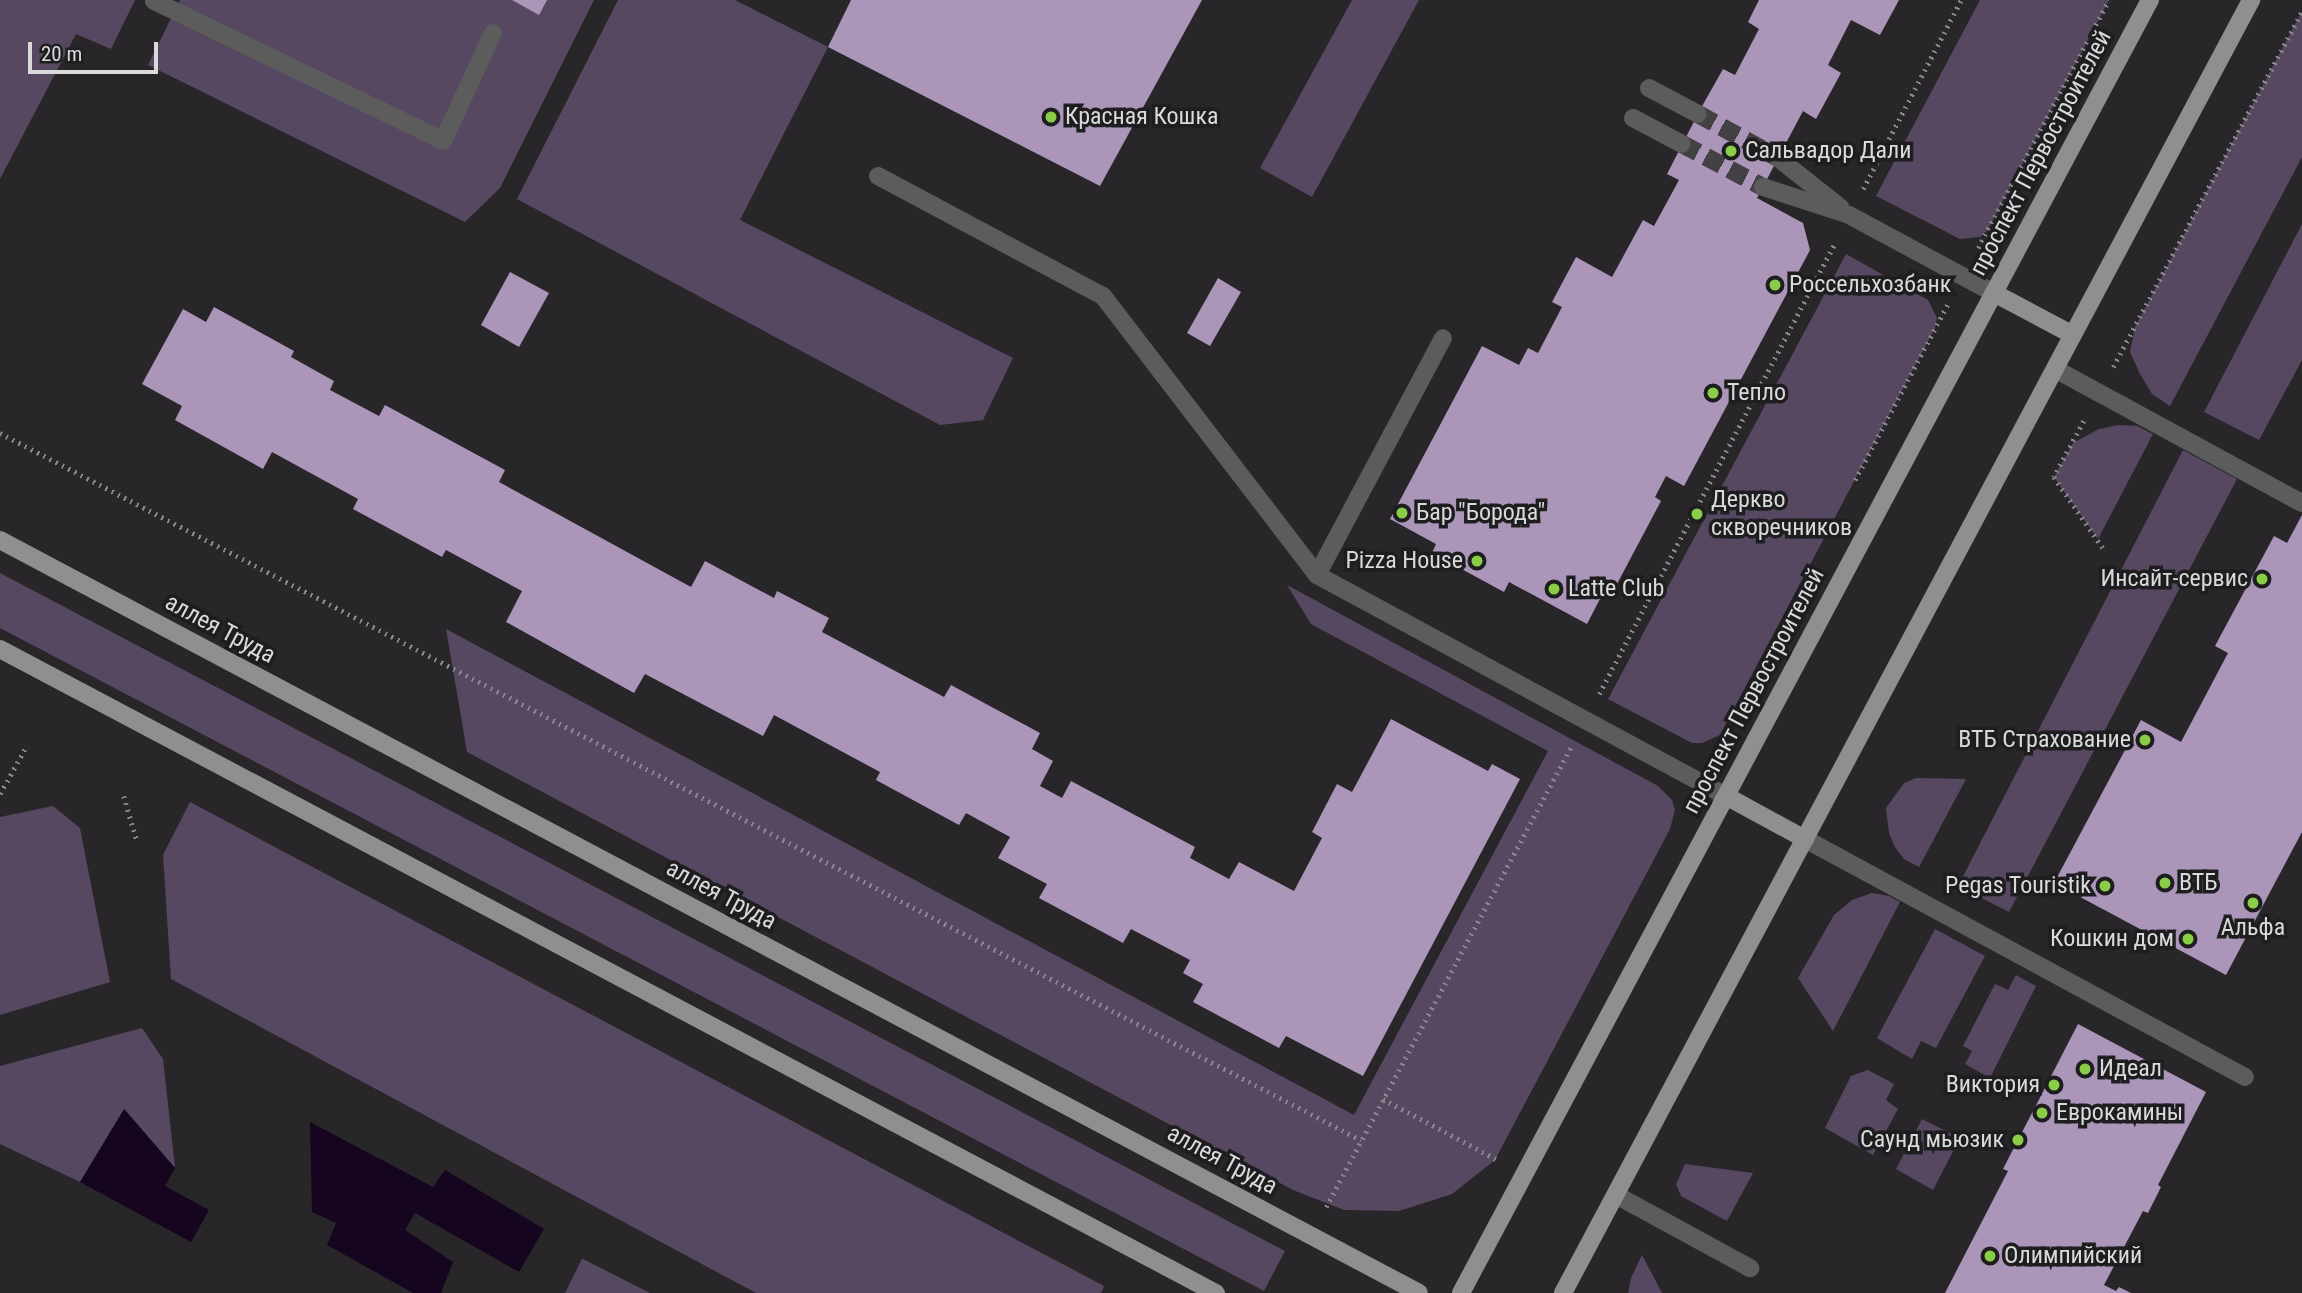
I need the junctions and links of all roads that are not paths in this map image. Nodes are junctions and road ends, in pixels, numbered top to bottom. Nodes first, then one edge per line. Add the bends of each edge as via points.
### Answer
1 (2150, 0) edge
2 (2251, 0) edge
3 (154, 1) edge
4 (493, 33) dead end
5 (1649, 88) dead end
6 (1698, 114) tunnel mouth
7 (1633, 118) dead end
8 (1682, 144) tunnel mouth
9 (1778, 158) tunnel mouth
10 (878, 176) dead end
11 (1763, 187) tunnel mouth
12 (1849, 215) junction
13 (1994, 293) junction
14 (2073, 335) junction
15 (1443, 338) dead end
16 (2055, 369) junction
17 (2302, 503) edge
18 (0, 540) edge
19 (1317, 575) junction
20 (0, 649) edge
21 (1726, 796) junction
22 (1805, 839) junction
23 (2245, 1077) dead end
24 (1616, 1195) junction
25 (1750, 1268) dead end
26 (1216, 1293) edge
27 (1419, 1293) edge
28 (1461, 1293) edge
29 (1563, 1293) edge

1 - 13 main road, проспект Первостроителей
2 - 14 main road
3 - 4 lane via 443,141
5 - 6 lane
7 - 8 lane
9 - 12 lane
10 - 19 lane via 1103,296
11 - 12 lane
12 - 13 lane
13 - 14 main road
13 - 21 main road, проспект Первостроителей
14 - 16 main road
15 - 19 lane
16 - 17 lane
16 - 22 main road
18 - 27 main road, аллея Труда
19 - 21 lane
20 - 26 main road
21 - 22 main road
21 - 28 main road, проспект Первостроителей
22 - 23 lane
22 - 24 main road
24 - 25 lane
24 - 29 main road

